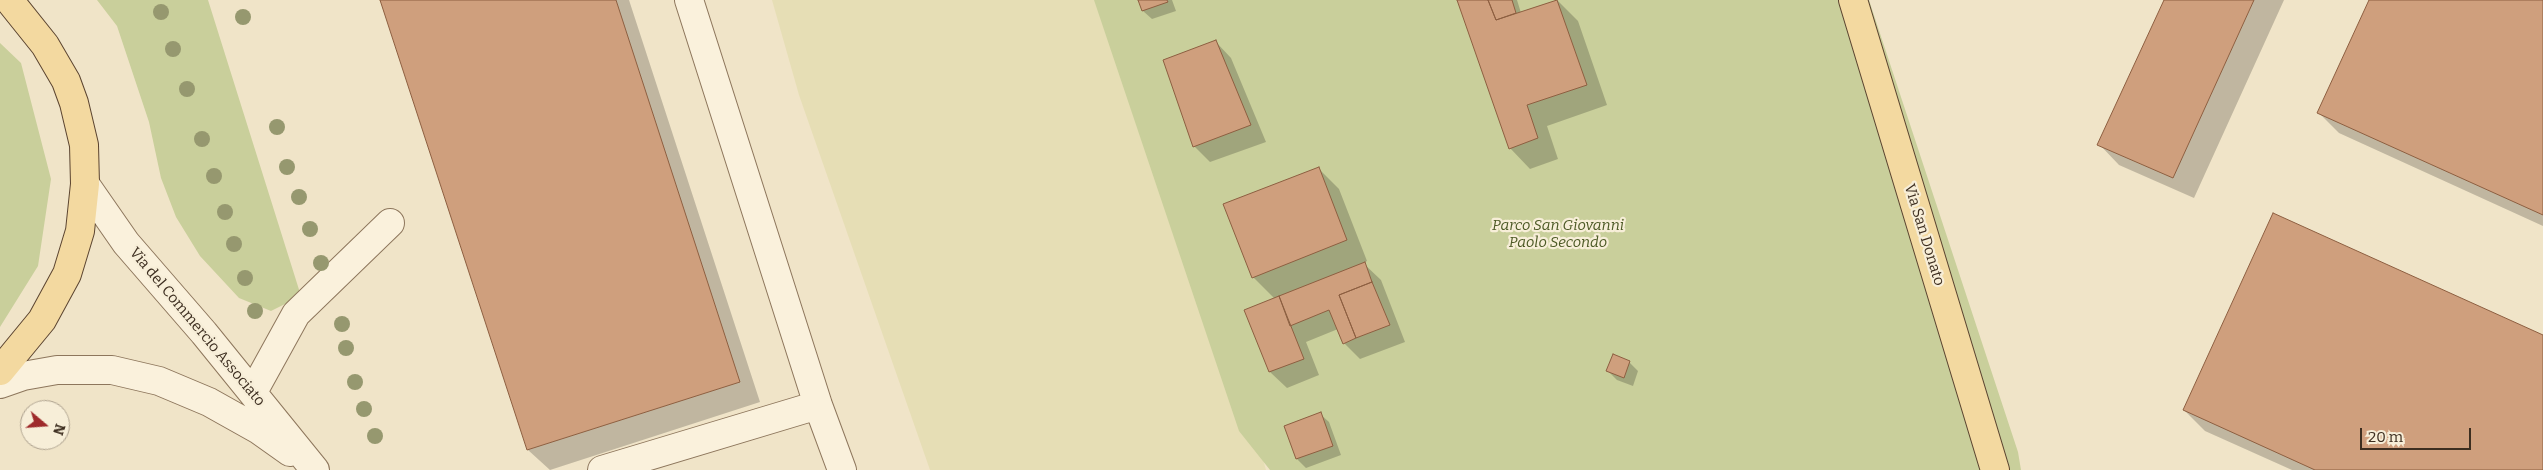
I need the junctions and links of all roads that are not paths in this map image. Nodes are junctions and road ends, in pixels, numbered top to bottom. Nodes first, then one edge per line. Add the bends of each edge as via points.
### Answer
1 (9, 0) edge
2 (689, 0) edge
3 (1853, 0) edge
4 (85, 184) junction
5 (390, 223) dead end
6 (0, 371) edge
7 (0, 384) edge
8 (253, 392) junction
9 (818, 405) junction
10 (314, 469) edge
11 (602, 470) edge
12 (842, 470) edge
13 (1995, 470) edge

1 - 4 main road via 45,45 66,81 84,145
2 - 9 street
3 - 13 main road, Via San Donato
4 - 6 main road via 80,231 67,274 42,320
4 - 8 street, Via del Commercio Associato via 126,243
5 - 8 street via 296,314
7 - 10 street, Via del Commercio Associato via 57,370 112,370 159,381 210,402 259,430
8 - 10 street, Via del Commercio Associato
9 - 11 street
9 - 12 street

